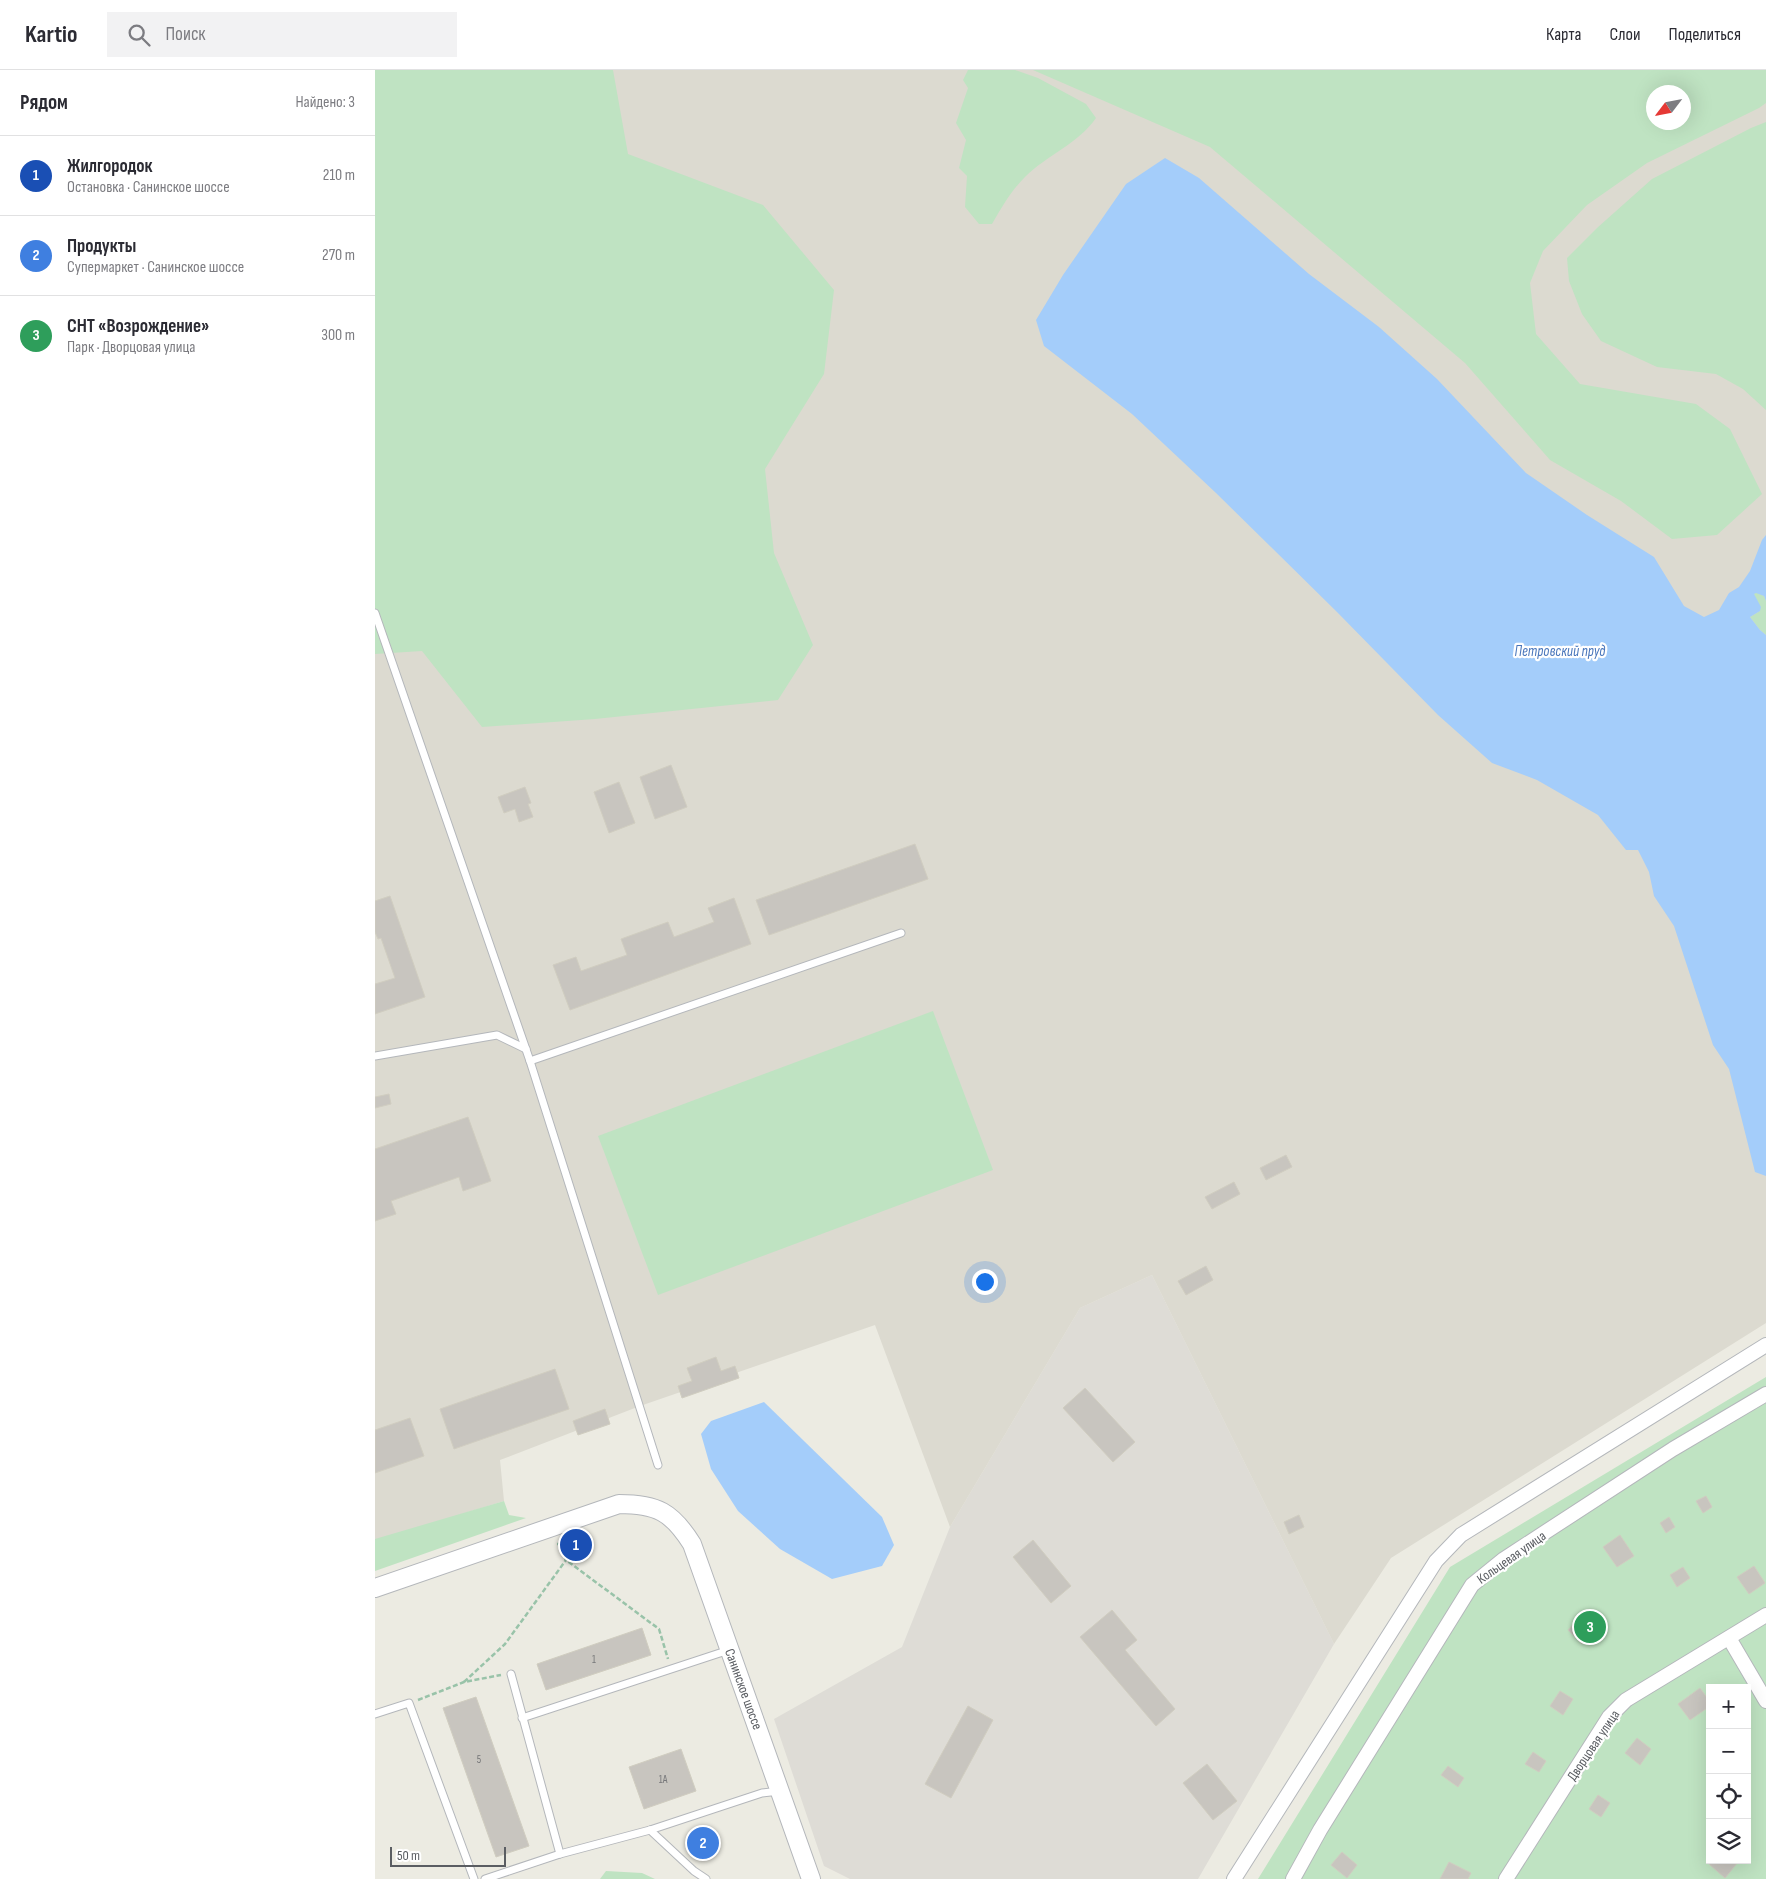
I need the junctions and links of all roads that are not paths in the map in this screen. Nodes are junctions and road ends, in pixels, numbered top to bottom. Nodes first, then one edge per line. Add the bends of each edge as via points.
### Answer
1 (375, 613) edge
2 (901, 933) dead end
3 (526, 1049) junction
4 (375, 1056) edge
5 (530, 1062) junction
6 (1766, 1345) edge
7 (1766, 1394) edge
8 (658, 1465) dead end
9 (375, 1588) edge
10 (1766, 1615) edge
11 (1729, 1638) junction
12 (730, 1650) junction
13 (511, 1674) road end
14 (1766, 1700) edge
15 (375, 1714) edge
16 (522, 1718) junction
17 (780, 1790) junction
18 (650, 1830) junction
19 (560, 1854) junction
20 (474, 1879) edge
21 (485, 1879) edge
22 (706, 1879) edge
23 (811, 1879) edge
24 (1234, 1879) edge
25 (1293, 1879) edge
26 (1506, 1879) edge

1 - 3 lane
2 - 5 lane
3 - 4 lane via 497,1035
3 - 5 lane
5 - 8 lane
6 - 24 street via 1461,1535 1436,1561
7 - 25 street, Кольцевая улица via 1673,1449 1520,1548 1472,1585
9 - 12 street, Санинское шоссе via 619,1504 638,1504 661,1510 680,1525 692,1544
10 - 11 street, Дворцовая улица
11 - 14 street
11 - 26 street, Дворцовая улица via 1626,1700 1609,1717
12 - 16 lane
12 - 17 street, Санинское шоссе
13 - 16 lane
15 - 20 lane via 409,1703
16 - 19 lane
17 - 18 lane
17 - 23 street, Санинское шоссе
18 - 19 lane
18 - 22 lane
19 - 21 lane

